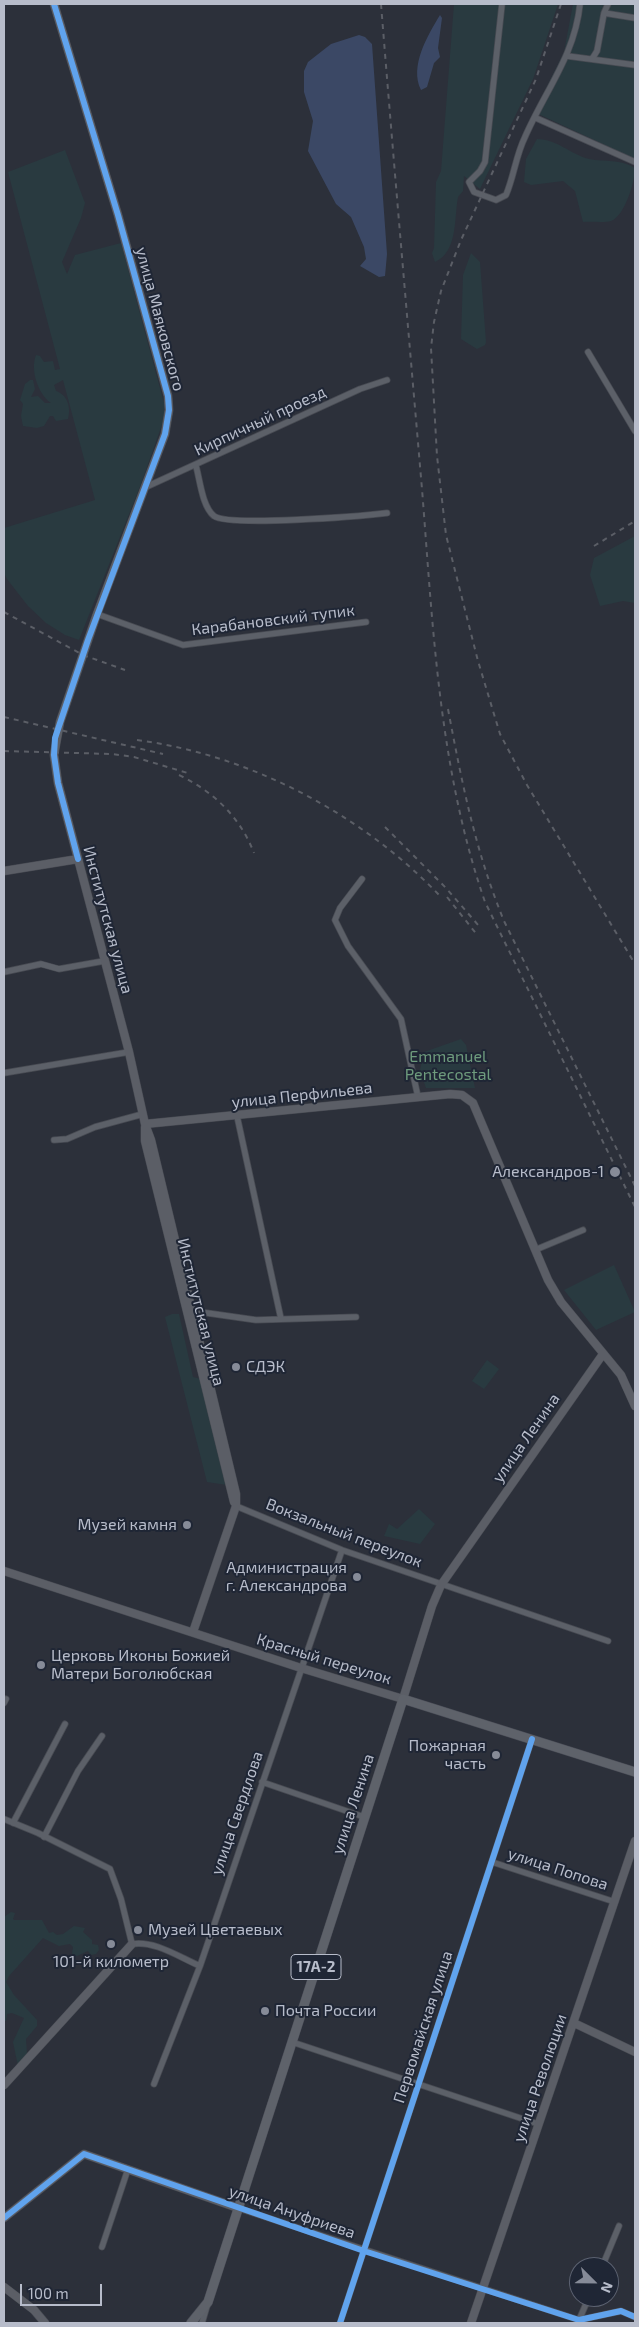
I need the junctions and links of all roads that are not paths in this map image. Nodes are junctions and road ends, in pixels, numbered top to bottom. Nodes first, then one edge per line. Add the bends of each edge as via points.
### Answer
1 (54, 4) edge
2 (502, 4) edge
3 (580, 4) edge
4 (608, 4) edge
5 (604, 13) junction
6 (635, 18) edge
7 (567, 56) junction
8 (592, 59) junction
9 (635, 65) edge
10 (536, 118) junction
11 (635, 162) edge
12 (588, 352) dead end
13 (387, 380) dead end
14 (635, 431) edge
15 (196, 466) junction
16 (146, 487) junction
17 (387, 513) dead end
18 (97, 614) junction
19 (366, 622) dead end
20 (60, 722) joint
21 (78, 859) junction
22 (4, 871) edge
23 (362, 879) dead end
24 (104, 960) junction
25 (4, 972) edge
26 (129, 1052) junction
27 (4, 1073) edge
28 (418, 1097) junction
29 (143, 1114) junction
30 (237, 1116) junction
31 (145, 1124) junction
32 (54, 1140) dead end
33 (583, 1230) dead end
34 (535, 1250) junction
35 (190, 1312) junction
36 (356, 1317) dead end
37 (281, 1319) junction
38 (603, 1354) junction
39 (635, 1406) edge
40 (236, 1506) junction
41 (342, 1550) junction
42 (4, 1571) edge
43 (442, 1585) junction
44 (193, 1632) junction
45 (608, 1641) dead end
46 (301, 1668) junction
47 (403, 1699) junction
48 (65, 1724) dead end
49 (102, 1736) dead end
50 (532, 1739) junction
51 (635, 1772) edge
52 (262, 1782) junction
53 (364, 1817) junction
54 (4, 1819) edge
55 (13, 1823) junction
56 (44, 1837) junction
57 (635, 1841) edge
58 (492, 1862) junction
59 (614, 1902) junction
60 (132, 1944) junction
61 (200, 1966) junction
62 (574, 2023) junction
63 (292, 2042) junction
64 (635, 2052) edge
65 (4, 2084) edge
66 (154, 2084) dead end
67 (418, 2084) junction
68 (538, 2124) junction
69 (128, 2169) junction
70 (238, 2208) junction
71 (4, 2218) edge
72 (619, 2226) dead end
73 (102, 2247) dead end
74 (364, 2251) junction
75 (606, 2257) edge
76 (482, 2287) junction
77 (4, 2288) edge
78 (208, 2302) junction
79 (585, 2307) edge
80 (635, 2317) edge
81 (579, 2320) junction
82 (44, 2323) edge
83 (191, 2323) edge
84 (202, 2323) edge
85 (340, 2323) edge
86 (471, 2323) edge

1 - 16 main road, улица Маяковского via 118,215 168,396 168,423
2 - 10 street via 485,162 469,182 474,192 496,200 506,195 523,141
3 - 7 street via 578,26
4 - 5 street
5 - 6 street
5 - 8 street via 597,51
7 - 8 street
7 - 10 street
8 - 9 street
10 - 11 street
12 - 14 street
13 - 15 street, Кирпичный проезд via 351,393
15 - 16 street, Кирпичный проезд
15 - 17 street via 212,514 221,520 289,520
16 - 18 main road, улица Маяковского
18 - 19 street, Карабановский тупик via 183,646
18 - 20 main road, улица Маяковского
20 - 21 main road, Институтская улица via 54,755
21 - 22 main road
21 - 24 main road, Институтская улица
23 - 28 street via 335,920 348,946 401,1020
24 - 25 street via 59,970 41,964
24 - 26 main road, Институтская улица
26 - 27 street
26 - 29 main road, Институтская улица
28 - 30 main road, улица Перфильева
28 - 34 main road, улица Перфильева via 462,1095 473,1103
29 - 31 main road, Институтская улица
29 - 32 street via 95,1127 67,1139
30 - 31 main road, улица Перфильева
30 - 37 street
31 - 35 main road, Институтская улица via 152,1140
33 - 34 street
34 - 38 main road via 560,1302
35 - 37 street via 256,1320
35 - 40 main road, Институтская улица via 236,1494
36 - 37 street
38 - 39 main road via 621,1376
38 - 43 main road, улица Ленина
40 - 41 street, Вокзальный переулок
40 - 44 main road, Институтская улица
41 - 43 street, Вокзальный переулок
41 - 46 street, улица Свердлова
42 - 44 main road, Красный переулок
43 - 45 street, Вокзальный переулок
43 - 47 main road, улица Ленина via 432,1606
44 - 46 main road, Красный переулок
46 - 47 main road, Красный переулок
46 - 52 street, улица Свердлова
47 - 50 main road, Красный переулок
47 - 53 main road, улица Ленина / 17А-2
48 - 55 street
49 - 56 street via 78,1771
50 - 51 main road, Красный переулок
50 - 58 street, Первомайская улица
52 - 53 street
52 - 61 street, улица Свердлова
53 - 63 main road, улица Ленина / 17А-2
54 - 55 street
55 - 56 street
56 - 60 street via 110,1869
57 - 59 main road, улица Революции
58 - 59 street, улица Попова
58 - 67 street, Первомайская улица
59 - 62 main road, улица Революции
60 - 61 street via 152,1945
60 - 65 main road
61 - 66 street, улица Свердлова
62 - 64 main road
62 - 68 main road, улица Революции
63 - 67 street
63 - 70 main road, улица Ленина / 17А-2
67 - 68 street
67 - 74 street, Первомайская улица
68 - 76 main road, улица Революции
69 - 70 main road, улица Ануфриева
69 - 71 main road, улица Ануфриева via 84,2154
69 - 73 street
70 - 74 street, улица Ануфриева
70 - 78 main road, улица Ленина / 17А-2
72 - 75 street
74 - 76 street, улица Ануфриева
74 - 85 street, Первомайская улица
76 - 81 street, улица Ануфриева
76 - 86 main road, улица Революции
77 - 82 main road via 34,2310
78 - 83 main road, 17А-2
78 - 84 street
79 - 81 street
80 - 81 street via 621,2311

